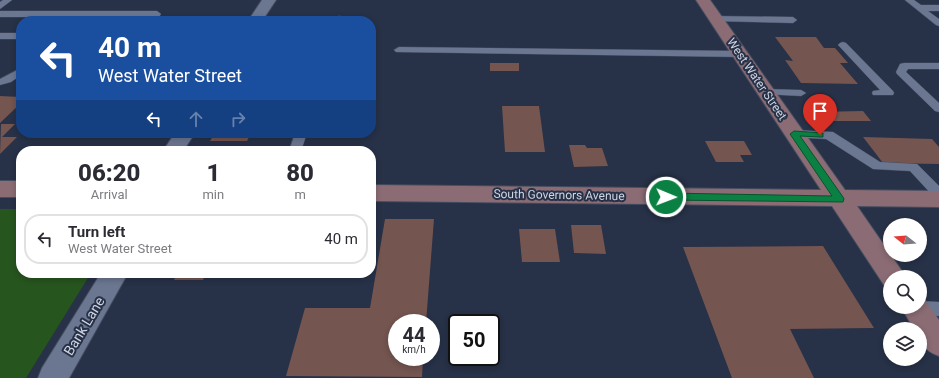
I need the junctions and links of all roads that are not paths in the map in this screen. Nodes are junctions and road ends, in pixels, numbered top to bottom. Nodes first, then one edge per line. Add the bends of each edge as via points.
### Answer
1 (8, 0) edge
2 (269, 0) edge
3 (703, 0) edge
4 (909, 0) edge
5 (0, 6) edge
6 (919, 8) junction
7 (939, 8) edge
8 (0, 14) edge
9 (155, 16) edge
10 (258, 16) edge
11 (716, 18) junction
12 (793, 20) dead end
13 (939, 23) edge
14 (0, 36) edge
15 (16, 36) edge
16 (843, 44) dead end
17 (399, 50) dead end
18 (740, 54) junction
19 (939, 66) edge
20 (16, 74) edge
21 (0, 82) edge
22 (766, 92) junction
23 (801, 93) dead end
24 (877, 93) dead end
25 (934, 101) edge
26 (939, 110) edge
27 (794, 134) junction
28 (0, 189) edge
29 (16, 189) edge
30 (376, 193) edge
31 (939, 194) edge
32 (840, 199) junction
33 (939, 199) edge
34 (888, 270) edge
35 (112, 278) edge
36 (926, 314) edge
37 (939, 343) edge
38 (53, 378) edge

1 - 5 lane
2 - 10 street
3 - 11 main road, West Water Street
4 - 6 lane
6 - 7 lane
6 - 13 lane
8 - 9 lane via 157,14
11 - 12 lane
11 - 18 main road, West Water Street
14 - 15 lane
16 - 24 lane via 889,93
17 - 18 lane
18 - 22 main road, West Water Street
19 - 25 lane via 904,66 901,72
20 - 21 lane
22 - 23 lane
22 - 27 main road, West Water Street
25 - 26 lane
27 - 31 lane via 829,135 877,166 913,167
27 - 32 main road, West Water Street
28 - 29 main road
30 - 32 main road, South Governors Avenue
32 - 33 main road, South Governors Avenue
32 - 34 main road, West Water Street
35 - 38 street, Bank Lane
36 - 37 main road

